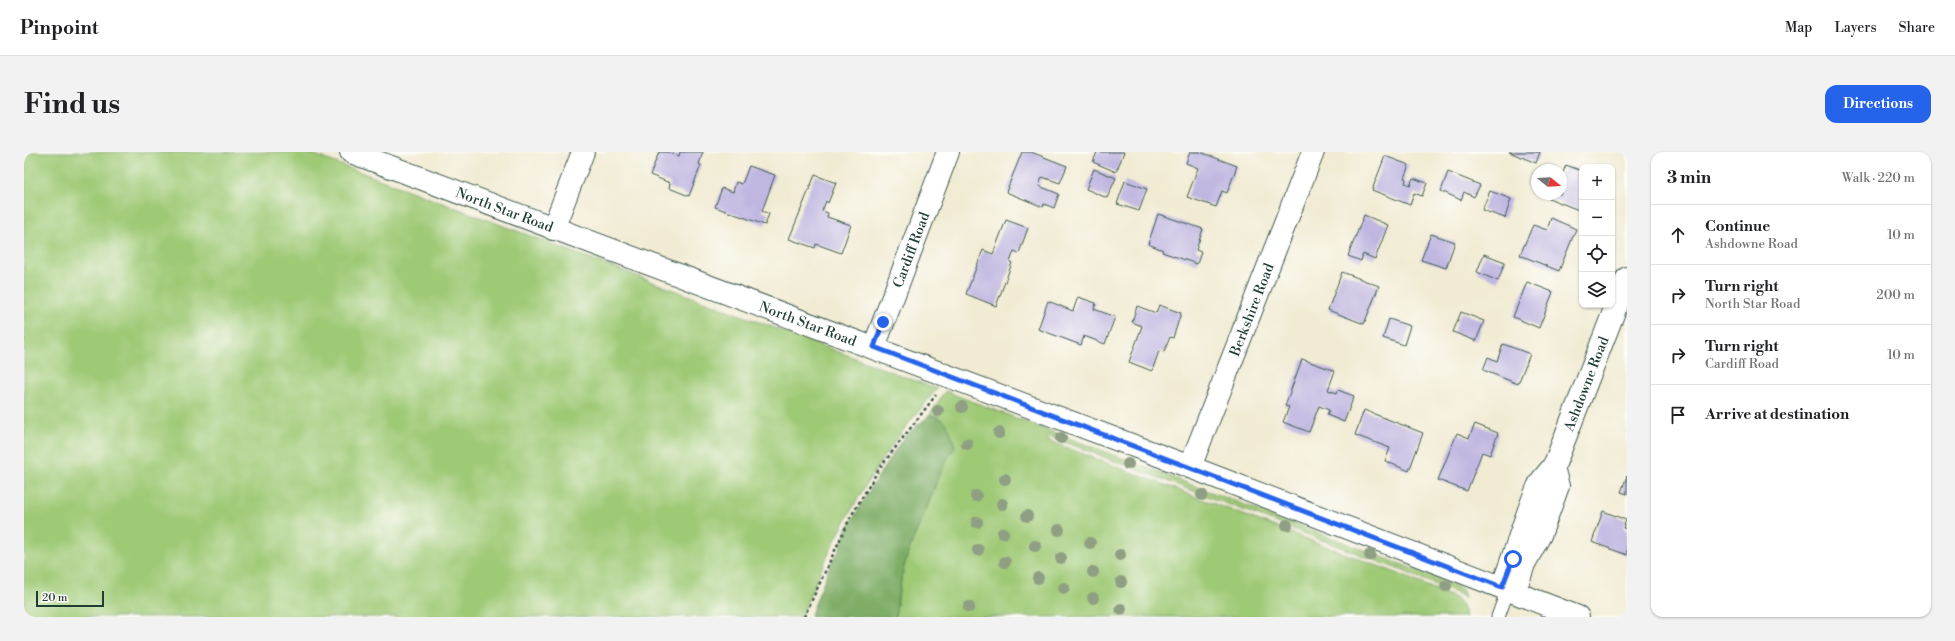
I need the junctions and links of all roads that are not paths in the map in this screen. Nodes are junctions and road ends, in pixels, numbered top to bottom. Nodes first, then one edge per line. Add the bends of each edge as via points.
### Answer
1 (352, 152) edge
2 (583, 152) edge
3 (948, 152) edge
4 (1313, 152) edge
5 (553, 229) junction
6 (1627, 278) edge
7 (874, 347) junction
8 (1190, 467) junction
9 (1508, 589) junction
10 (1498, 617) edge
11 (1578, 617) edge

1 - 5 street, North Star Road
2 - 5 street
3 - 7 street, Cardiff Road
4 - 8 street, Berkshire Road
5 - 7 street, North Star Road
6 - 9 street, Ashdowne Road via 1554,466 1558,486 1540,535
7 - 8 street, North Star Road
8 - 9 street, North Star Road
9 - 10 lane
9 - 11 street, North Star Road

